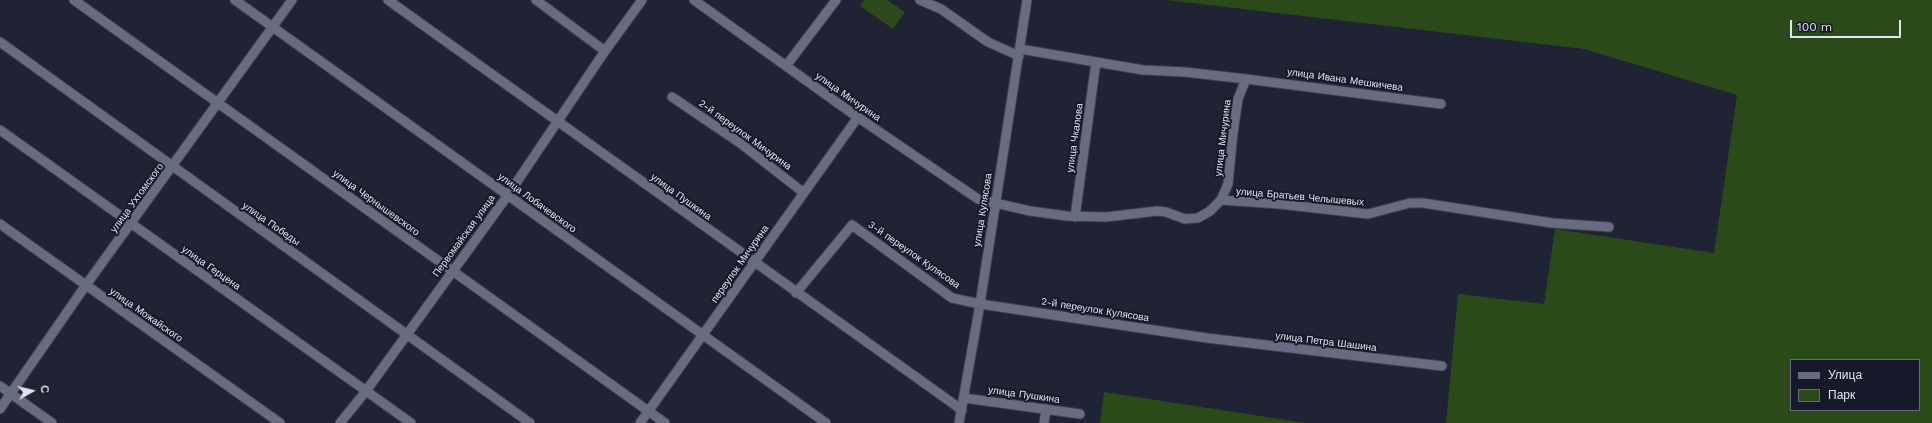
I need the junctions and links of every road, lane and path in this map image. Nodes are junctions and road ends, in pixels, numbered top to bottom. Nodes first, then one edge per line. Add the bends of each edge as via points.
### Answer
1 (74, 0) edge
2 (235, 0) edge
3 (292, 0) edge
4 (388, 0) edge
5 (536, 0) edge
6 (642, 0) edge
7 (694, 0) edge
8 (836, 0) edge
9 (920, 0) edge
10 (1027, 0) edge
11 (273, 27) junction
12 (0, 42) edge
13 (605, 51) junction
14 (1020, 52) junction
15 (1096, 62) junction
16 (786, 66) junction
17 (1246, 79) junction
18 (672, 97) dead end
19 (219, 102) junction
20 (1442, 104) dead end
21 (858, 117) junction
22 (558, 122) junction
23 (0, 130) edge
24 (172, 167) junction
25 (804, 193) junction
26 (508, 195) junction
27 (1221, 200) junction
28 (994, 204) junction
29 (1075, 217) junction
30 (0, 224) edge
31 (131, 225) junction
32 (1609, 227) dead end
33 (754, 263) junction
34 (451, 272) junction
35 (86, 285) junction
36 (796, 293) junction
37 (980, 304) junction
38 (406, 334) junction
39 (702, 336) junction
40 (1207, 338) joint
41 (1442, 366) dead end
42 (0, 386) edge
43 (366, 391) junction
44 (11, 394) junction
45 (964, 398) junction
46 (0, 409) edge
47 (1046, 409) junction
48 (962, 410) junction
49 (648, 411) junction
50 (1080, 414) dead end
51 (52, 423) edge
52 (280, 423) edge
53 (340, 423) edge
54 (411, 423) edge
55 (530, 423) edge
56 (640, 423) edge
57 (665, 423) edge
58 (826, 423) edge
59 (959, 423) edge
60 (1044, 423) edge

1 - 19 street, улица Чернышевского
2 - 11 street, улица Лобачевского
3 - 11 street, улица Ухтомского
4 - 22 street, улица Пушкина
5 - 13 street
6 - 13 street, Первомайская улица
7 - 16 street, улица Мичурина
8 - 16 street
9 - 14 street via 941,8 988,42
10 - 14 street, улица Кулясова
11 - 19 street, улица Ухтомского
11 - 26 street, улица Лобачевского
12 - 24 street, улица Победы
13 - 22 street, Первомайская улица
14 - 15 street
14 - 28 street, улица Кулясова
15 - 17 street via 1143,70
15 - 29 street, улица Чкалова
16 - 21 street, улица Мичурина
17 - 20 street, улица Ивана Мешкичева
17 - 27 street, улица Мичурина via 1238,99 1228,184
18 - 25 street, 2-й переулок Мичурина via 740,143
19 - 24 street, улица Ухтомского
19 - 34 street, улица Чернышевского
21 - 25 street, переулок Мичурина
21 - 28 street, улица Мичурина via 978,199
22 - 26 street, Первомайская улица
22 - 33 street, улица Пушкина
23 - 31 street, улица Герцена
24 - 31 street, улица Ухтомского
24 - 38 street, улица Победы
25 - 33 street, переулок Мичурина
26 - 34 street, Первомайская улица
26 - 39 street, улица Лобачевского
27 - 29 street via 1198,218 1185,219 1157,211 1106,217
27 - 32 street, улица Братьев Челышевых via 1368,214 1410,203 1423,203 1552,222
28 - 29 street
28 - 37 street, улица Кулясова
30 - 35 street, улица Можайского
31 - 35 street, улица Ухтомского
31 - 43 street, улица Герцена
33 - 36 street, улица Пушкина
33 - 39 street, переулок Мичурина
34 - 38 street, Первомайская улица
34 - 49 street, улица Чернышевского
35 - 44 street, улица Ухтомского
35 - 52 street, улица Можайского
36 - 37 street, 3-й переулок Кулясова via 852,225 952,298
36 - 48 street, улица Пушкина
37 - 40 street, 2-й переулок Кулясова
37 - 45 street, улица Кулясова
38 - 43 street, Первомайская улица
38 - 55 street, улица Победы
39 - 49 street, переулок Мичурина
39 - 58 street, улица Лобачевского
40 - 41 street, улица Петра Шашина
42 - 44 street
43 - 53 street, Первомайская улица
43 - 54 street, улица Герцена
44 - 46 street, улица Ухтомского
44 - 51 street
45 - 47 street, улица Пушкина
45 - 48 street, улица Кулясова
47 - 50 street, улица Пушкина
47 - 60 street
48 - 59 street, улица Кулясова
49 - 56 street, переулок Мичурина
49 - 57 street, улица Чернышевского

